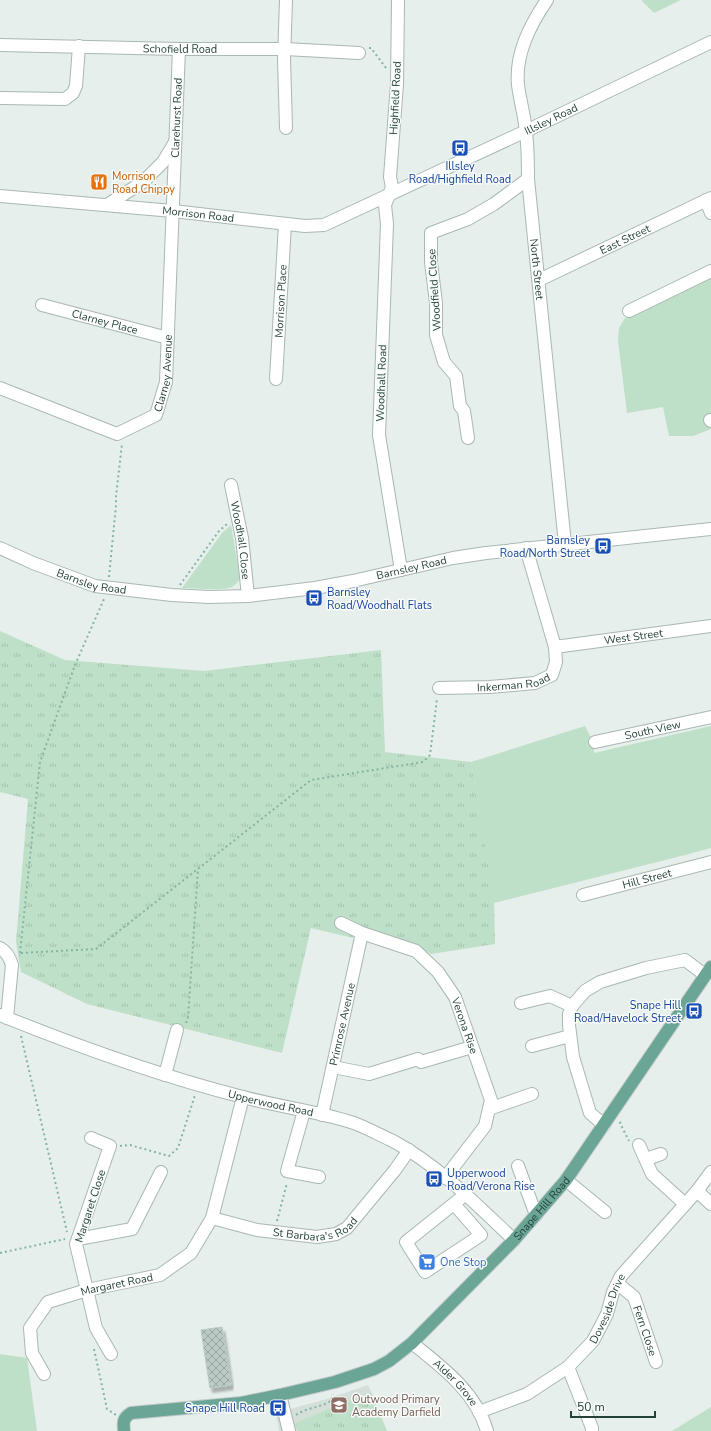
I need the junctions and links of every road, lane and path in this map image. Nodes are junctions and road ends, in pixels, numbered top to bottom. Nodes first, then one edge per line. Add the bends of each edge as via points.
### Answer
1 (286, 0) edge
2 (398, 0) edge
3 (546, 0) edge
4 (711, 42) edge
5 (0, 45) edge
6 (79, 46) junction
7 (179, 49) junction
8 (284, 49) junction
9 (359, 53) joint
10 (397, 79) junction
11 (0, 98) edge
12 (286, 128) dead end
13 (526, 131) junction
14 (176, 141) junction
15 (528, 179) junction
16 (390, 195) junction
17 (0, 196) edge
18 (708, 199) edge
19 (107, 205) junction
20 (173, 211) junction
21 (711, 213) edge
22 (285, 224) junction
23 (711, 271) edge
24 (539, 280) junction
25 (42, 304) dead end
26 (629, 311) dead end
27 (168, 338) junction
28 (276, 379) dead end
29 (0, 388) edge
30 (123, 431) junction
31 (468, 438) dead end
32 (231, 485) dead end
33 (238, 516) junction
34 (711, 529) edge
35 (566, 544) junction
36 (0, 548) edge
37 (526, 548) junction
38 (401, 570) junction
39 (108, 588) junction
40 (172, 595) junction
41 (248, 596) junction
42 (711, 626) edge
43 (555, 647) junction
44 (439, 688) joint
45 (711, 717) edge
46 (595, 742) dead end
47 (711, 862) edge
48 (198, 869) junction
49 (583, 895) dead end
50 (341, 923) dead end
51 (362, 934) junction
52 (0, 948) edge
53 (20, 953) junction
54 (20, 960) dead end
55 (708, 971) edge
56 (521, 1003) dead end
57 (572, 1006) junction
58 (8, 1018) edge
59 (178, 1030) joint
60 (570, 1036) junction
61 (532, 1046) dead end
62 (472, 1047) junction
63 (333, 1067) junction
64 (165, 1075) junction
65 (198, 1085) junction
66 (532, 1094) dead end
67 (243, 1097) junction
68 (489, 1109) junction
69 (304, 1111) junction
70 (322, 1115) junction
71 (604, 1125) junction
72 (91, 1138) dead end
73 (639, 1145) dead end
74 (110, 1146) junction
75 (409, 1150) junction
76 (661, 1154) dead end
77 (646, 1159) junction
78 (518, 1166) dead end
79 (161, 1172) dead end
80 (290, 1172) junction
81 (711, 1172) edge
82 (319, 1177) dead end
83 (445, 1178) junction
84 (566, 1180) junction
85 (697, 1191) junction
86 (466, 1194) junction
87 (454, 1204) junction
88 (685, 1204) junction
89 (711, 1204) edge
90 (605, 1212) dead end
91 (536, 1215) junction
92 (212, 1218) junction
93 (274, 1232) junction
94 (78, 1239) junction
95 (514, 1240) junction
96 (0, 1253) edge
97 (618, 1284) junction
98 (87, 1290) junction
99 (96, 1328) junction
100 (412, 1343) junction
101 (111, 1354) dead end
102 (656, 1362) dead end
103 (568, 1367) junction
104 (44, 1374) dead end
105 (330, 1383) junction
106 (280, 1395) junction
107 (479, 1412) junction
108 (124, 1422) edge
109 (291, 1426) edge
110 (487, 1431) edge
111 (592, 1431) edge

1 - 8 street
2 - 10 street, Highfield Road
3 - 13 street, North Street via 521,50 518,66 518,84
4 - 13 street, Illsley Road
5 - 6 street, Schofield Road
6 - 7 street, Schofield Road
6 - 11 street via 76,86 73,93 64,99
7 - 8 street, Schofield Road
7 - 14 street, Clarehurst Road
8 - 9 street, Schofield Road
8 - 12 street
9 - 10 path via 361,48 371,48 386,69
10 - 16 street, Highfield Road
13 - 15 street, North Street
13 - 16 street, Illsley Road
14 - 19 street via 163,162 143,182
14 - 20 street, Clarehurst Road
15 - 24 street, North Street
15 - 31 street, Woodfield Close via 494,204 431,233 436,335 444,362 456,376
16 - 22 street, Morrison Road via 324,225
16 - 38 street, Woodhall Road via 385,205 387,224 379,435
17 - 19 street, Morrison Road
18 - 21 street
18 - 24 street, East Street
19 - 20 street, Morrison Road
20 - 22 street, Morrison Road
20 - 27 street, Clarney Avenue
22 - 28 street, Morrison Place
23 - 26 street
24 - 35 street, North Street
25 - 27 street, Clarney Place
27 - 30 street, Clarney Avenue via 166,382 156,415
29 - 30 street via 117,434
30 - 39 path
32 - 33 street, Woodhall Close
33 - 40 path via 219,531
33 - 41 street, Woodhall Close
34 - 35 street, Barnsley Road
35 - 37 street, Barnsley Road
36 - 39 street, Barnsley Road via 63,575
37 - 38 street, Barnsley Road via 453,558
37 - 43 street, Inkerman Road
38 - 41 street, Barnsley Road via 315,588
39 - 40 street, Barnsley Road
39 - 53 path via 75,665 40,762
40 - 41 street, Barnsley Road
42 - 43 street, West Street
43 - 44 street, Inkerman Road via 556,662 552,674 535,683
44 - 48 path via 430,755 423,762 311,780
45 - 46 street, South View
47 - 49 street, Hill Street
48 - 53 path via 96,949
48 - 59 path via 188,1018 184,1029
50 - 51 street, Verona Rise
51 - 62 street, Verona Rise via 416,951 438,972 455,997
51 - 63 street, Primrose Avenue
52 - 58 street via 10,958 12,965
53 - 54 path
55 - 57 street via 685,960 646,968 600,982 585,991
55 - 71 main road, Snape Hill Road
56 - 57 street via 550,996
57 - 60 street via 569,1014
58 - 64 street, Upperwood Road
58 - 96 path via 69,1239
59 - 64 street
60 - 61 street
60 - 71 street via 573,1057 590,1113
62 - 63 street via 421,1062 418,1059 370,1074
62 - 68 street, Verona Rise via 491,1100
63 - 70 street, Primrose Avenue
64 - 65 street, Upperwood Road
65 - 67 street, Upperwood Road
65 - 74 path via 178,1148 169,1156 130,1145
66 - 68 street
67 - 69 street, Upperwood Road
67 - 92 street, Margaret Road
68 - 83 street, Verona Rise via 484,1126
69 - 70 street, Upperwood Road
69 - 80 street via 287,1171
70 - 75 street, Upperwood Road via 354,1124
71 - 84 main road, Snape Hill Road
72 - 74 street
73 - 77 street
74 - 94 street, Margaret Close
75 - 83 street, Upperwood Road
75 - 93 street, St Barbara's Road via 396,1170 347,1228 336,1234 317,1237
76 - 77 street
77 - 88 street via 652,1174
78 - 91 street
79 - 94 street via 132,1229
80 - 82 street
80 - 93 path
81 - 85 street, Doveside Drive
83 - 86 street, Upperwood Road
84 - 90 street
84 - 91 main road, Snape Hill Road
85 - 88 street, Doveside Drive
85 - 89 street
86 - 87 street
86 - 95 street, Upperwood Road
87 - 87 street via 406,1242 426,1272 481,1235
88 - 97 street, Doveside Drive via 621,1276
91 - 95 main road, Snape Hill Road
92 - 93 street, St Barbara's Road
92 - 98 street, Margaret Road via 191,1253 160,1275
94 - 98 street, Margaret Close via 76,1244
95 - 100 main road, Snape Hill Road
97 - 102 street, Fern Close via 634,1297
97 - 103 street, Doveside Drive via 594,1341
98 - 99 street, Margaret Close
98 - 104 street, Margaret Road via 48,1302 30,1328 32,1353
99 - 101 street, Margaret Close
99 - 108 path via 92,1335 107,1409
100 - 105 main road, Snape Hill Road via 389,1362
100 - 107 street, Alder Grove via 461,1385
103 - 107 street, Doveside Drive via 527,1394
103 - 111 street
105 - 106 main road, Snape Hill Road
105 - 109 path via 332,1400 327,1404 302,1410 296,1415
106 - 108 main road, Snape Hill Road via 241,1403 131,1413
106 - 109 street
107 - 110 street, Alder Grove

